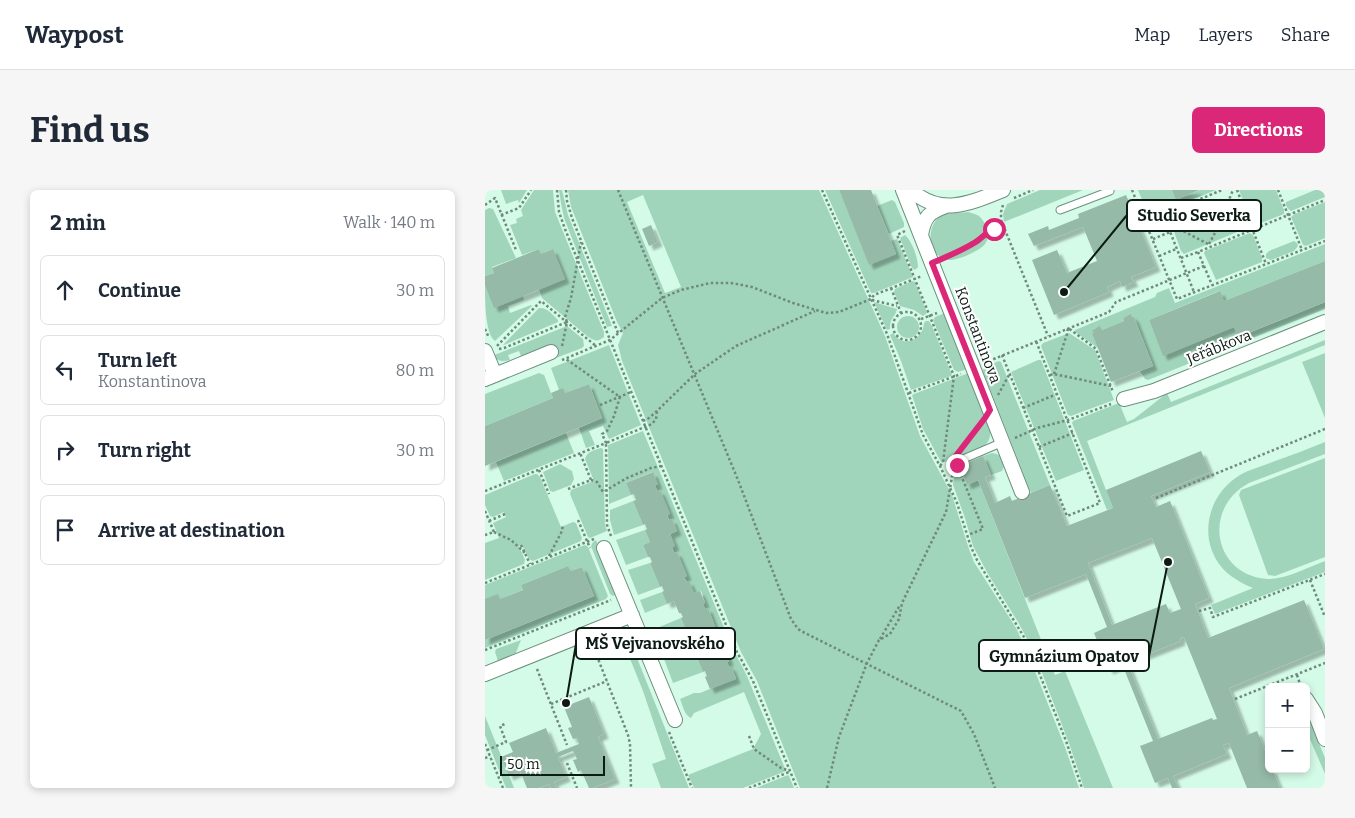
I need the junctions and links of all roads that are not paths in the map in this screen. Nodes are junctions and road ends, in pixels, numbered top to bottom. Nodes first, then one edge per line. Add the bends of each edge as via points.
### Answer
1 (903, 190) edge
2 (911, 190) edge
3 (1110, 191) edge
4 (1095, 193) edge
5 (1007, 197) edge
6 (946, 206) junction
7 (1060, 210) dead end
8 (915, 232) junction
9 (1325, 322) edge
10 (488, 351) edge
11 (557, 352) road end
12 (490, 377) edge
13 (1121, 401) road end
14 (1003, 442) junction
15 (954, 463) road end
16 (1022, 492) dead end
17 (597, 546) road end
18 (632, 615) junction
19 (485, 674) edge
20 (1310, 706) edge
21 (671, 724) road end
22 (1325, 739) edge

1 - 8 street, Konstantinova
2 - 6 street via 925,200
3 - 4 lane
4 - 7 lane
5 - 6 street
6 - 8 street via 928,215
8 - 14 street, Konstantinova via 934,266
9 - 13 street, Jeřábkova via 1154,391
10 - 12 street
11 - 12 street
14 - 15 lane
14 - 16 street, Konstantinova
17 - 18 street
18 - 19 street
18 - 21 street
20 - 22 street

